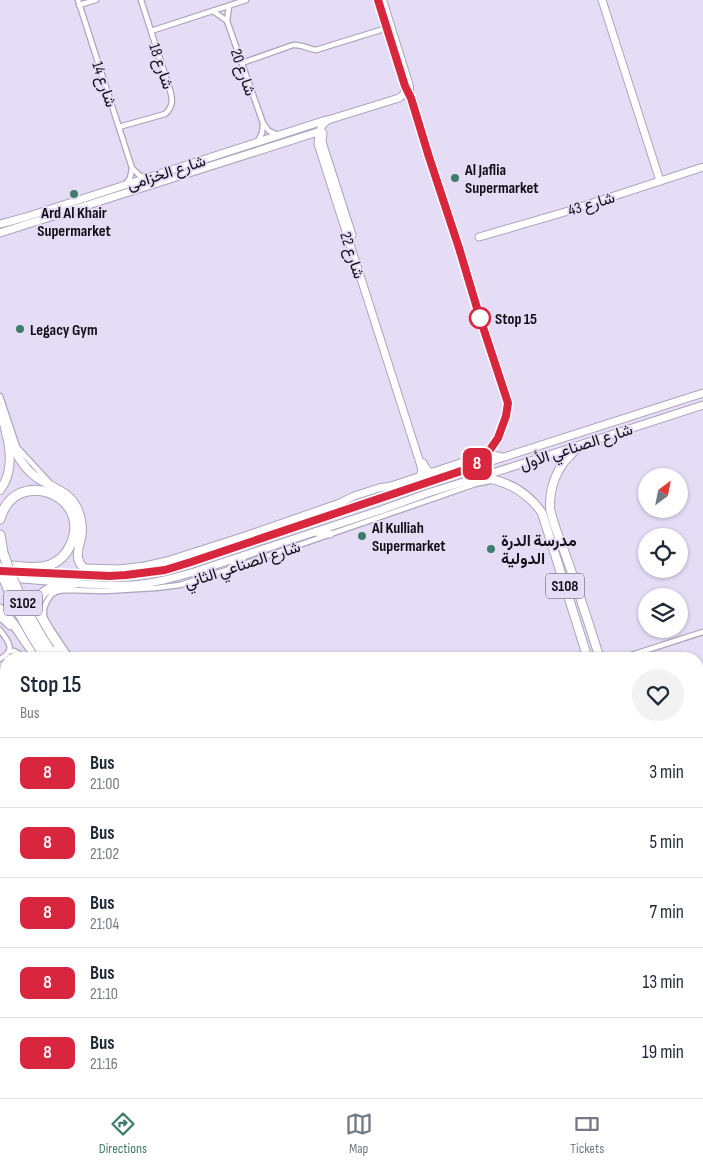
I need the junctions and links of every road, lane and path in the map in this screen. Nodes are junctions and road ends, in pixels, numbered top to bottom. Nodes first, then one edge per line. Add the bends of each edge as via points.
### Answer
1 (96, 0) edge
2 (141, 0) edge
3 (246, 0) edge
4 (378, 0) edge
5 (382, 0) edge
6 (602, 0) edge
7 (79, 3) edge
8 (229, 6) junction
9 (213, 11) junction
10 (226, 21) junction
11 (387, 28) junction
12 (151, 31) junction
13 (242, 62) junction
14 (407, 89) junction
15 (331, 118) junction
16 (263, 123) junction
17 (119, 127) junction
18 (321, 131) junction
19 (280, 136) junction
20 (257, 143) junction
21 (132, 168) junction
22 (703, 168) edge
23 (145, 178) junction
24 (660, 181) junction
25 (126, 184) junction
26 (49, 209) junction
27 (0, 224) edge
28 (26, 225) junction
29 (0, 233) edge
30 (479, 237) dead end
31 (703, 393) edge
32 (0, 396) edge
33 (703, 405) edge
34 (0, 410) edge
35 (6, 432) junction
36 (584, 444) junction
37 (502, 457) junction
38 (431, 473) junction
39 (420, 477) junction
40 (479, 477) junction
41 (439, 478) junction
42 (498, 480) junction
43 (52, 486) junction
44 (0, 490) edge
45 (381, 510) junction
46 (0, 520) edge
47 (373, 520) junction
48 (312, 532) junction
49 (330, 534) junction
50 (0, 535) edge
51 (228, 542) junction
52 (1, 550) edge
53 (218, 554) junction
54 (246, 554) junction
55 (156, 564) junction
56 (84, 567) junction
57 (0, 568) edge
58 (230, 569) junction
59 (165, 570) junction
60 (110, 576) junction
61 (0, 578) edge
62 (75, 583) junction
63 (130, 585) junction
64 (140, 589) junction
65 (0, 609) edge
66 (0, 618) edge
67 (0, 630) edge
68 (703, 632) edge
69 (10, 651) joint
70 (32, 651) junction
71 (18, 652) edge
72 (35, 652) edge
73 (42, 652) edge
74 (43, 652) edge
75 (60, 652) edge
76 (66, 652) edge
77 (586, 652) edge
78 (598, 652) edge
79 (641, 652) edge

1 - 7 street
2 - 12 street, شارع 18
3 - 8 street
4 - 11 main road
5 - 14 main road via 409,86
6 - 24 street
7 - 17 street, شارع 14
8 - 9 street
8 - 10 street
9 - 10 street
9 - 12 street
10 - 13 street, شارع 20
11 - 13 street via 321,49 293,45
11 - 14 main road
12 - 17 street, شارع 18 via 172,98 171,107 165,114
13 - 16 street, شارع 20
14 - 15 street via 401,97
14 - 18 street via 404,98 332,122
15 - 18 street
15 - 19 street, شارع الخزامى
16 - 19 street via 269,131
16 - 20 street
17 - 21 street, شارع 14
18 - 28 street, شارع الخزامى
18 - 38 street, شارع 22 via 423,464
18 - 39 street, شارع 22 via 318,144 420,463
19 - 20 street, شارع الخزامى
20 - 23 street, شارع الخزامى
21 - 23 street
21 - 25 street
22 - 24 street, شارع 43
23 - 25 street, شارع الخزامى
24 - 30 street, شارع 43
25 - 26 street, شارع الخزامى
26 - 27 street, شارع الخزامى
26 - 28 street via 25,219
28 - 29 street, شارع الخزامى
31 - 37 street, شارع الصناعي الأول
32 - 43 street via 17,447
33 - 36 street, شارع الصناعي الأول
34 - 35 main road
35 - 43 main road via 22,462 37,478
35 - 44 main road via 9,466 7,479
36 - 40 street, شارع الصناعي الأول
36 - 78 main road, S108 via 571,453 559,470 552,485 549,508
37 - 38 street via 487,454
37 - 41 street, شارع الصناعي الأول
38 - 39 street
38 - 41 street
39 - 51 street via 354,496
40 - 42 main road
40 - 45 street, شارع الصناعي الأول
41 - 53 street, شارع الصناعي الأول
42 - 47 street, شارع الصناعي الثاني via 475,484
42 - 77 main road, S108 via 524,494 542,513
43 - 56 main road via 68,495 80,514 82,531 78,556
45 - 47 street
45 - 48 street, شارع الصناعي الأول
46 - 57 highway via 11,500 28,491 38,490 54,494 66,503 75,526 69,550 57,562 42,567
47 - 49 street, شارع الصناعي الثاني
48 - 49 street
48 - 54 street, شارع الصناعي الأول
49 - 58 street, شارع الصناعي الثاني
50 - 52 highway
51 - 53 street
51 - 55 street
52 - 74 highway, S102, bridge
53 - 59 street, شارع الصناعي الأول
54 - 58 street
54 - 63 street, شارع الصناعي الأول via 194,572
55 - 56 street via 119,569
55 - 59 street
56 - 60 main road
57 - 60 street, شارع الصناعي الأول
57 - 73 highway, S102, bridge via 19,613
58 - 64 street, شارع الصناعي الثاني via 180,585
59 - 60 street, شارع الصناعي الأول
61 - 62 street, شارع الصناعي الأول
62 - 63 street, شارع الصناعي الأول
62 - 75 highway via 49,589 41,595 37,605 41,622
63 - 64 street
64 - 76 street, شارع الصناعي الثاني via 66,590 52,594 44,608 44,617
65 - 70 highway
66 - 70 street
67 - 69 street via 8,640
68 - 79 street
69 - 71 street
70 - 72 highway

